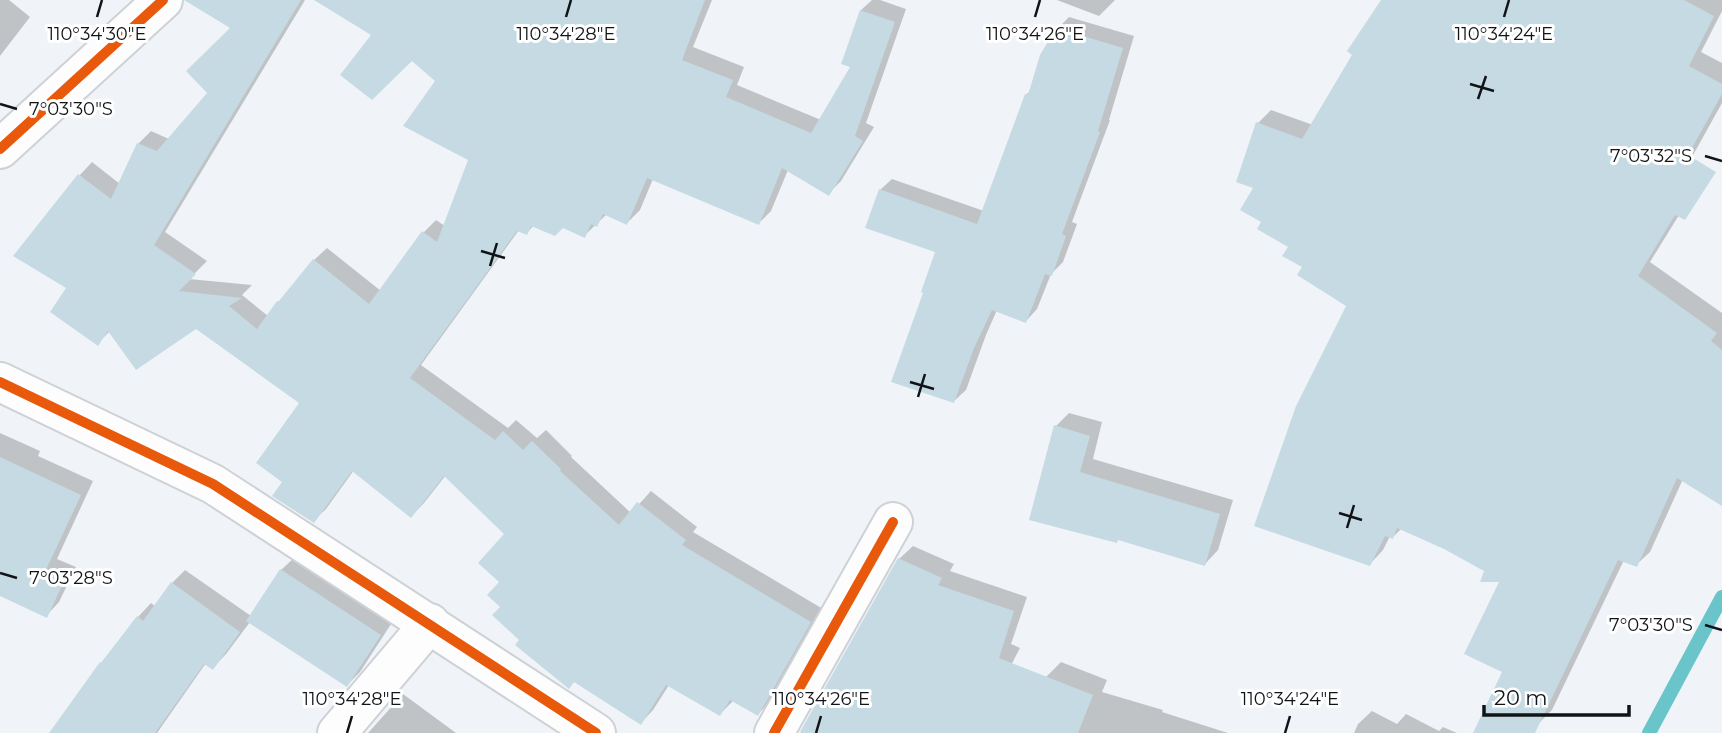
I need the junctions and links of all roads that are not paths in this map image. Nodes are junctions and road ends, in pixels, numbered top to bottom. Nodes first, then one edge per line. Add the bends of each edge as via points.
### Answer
1 (163, 0) edge
2 (0, 149) edge
3 (0, 382) edge
4 (893, 522) dead end
5 (430, 623) junction
6 (337, 733) edge
7 (596, 733) edge
8 (774, 733) edge

1 - 2 street
3 - 5 street via 213,484
4 - 8 street
5 - 6 street
5 - 7 street

